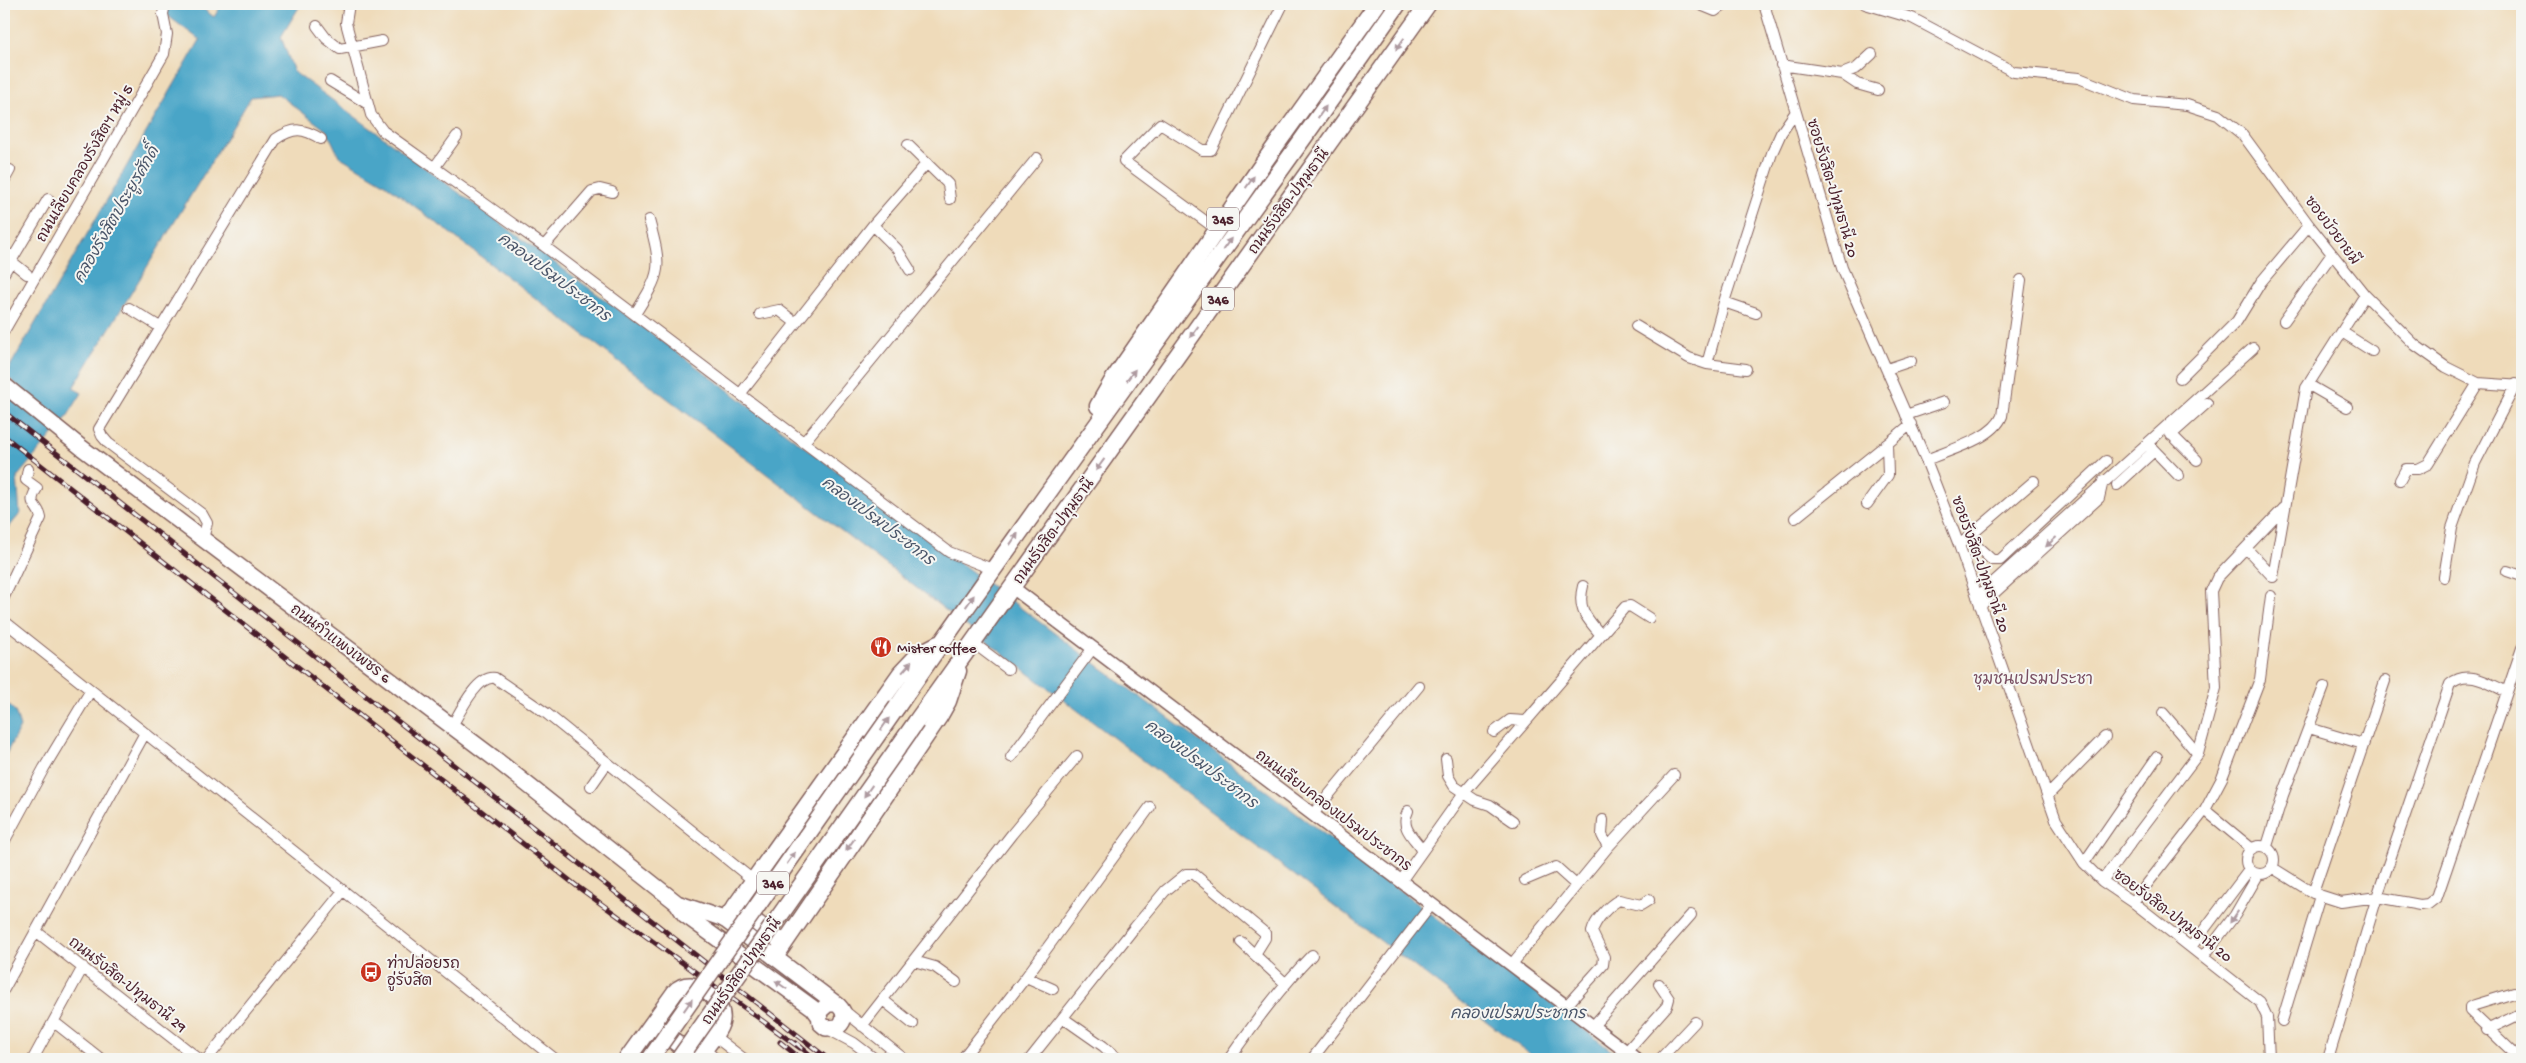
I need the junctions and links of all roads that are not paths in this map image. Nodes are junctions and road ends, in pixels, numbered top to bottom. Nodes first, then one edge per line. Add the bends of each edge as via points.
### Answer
1 (349, 4) edge
2 (1283, 4) edge
3 (1377, 4) edge
4 (1398, 4) edge
5 (1428, 4) edge
6 (1698, 4) edge
7 (1724, 4) edge
8 (1764, 4) edge
9 (1864, 4) edge
10 (164, 9) edge
11 (317, 26) dead end
12 (382, 41) dead end
13 (353, 48) junction
14 (1872, 54) dead end
15 (1781, 65) junction
16 (1842, 74) junction
17 (330, 81) dead end
18 (1878, 90) dead end
19 (368, 104) junction
20 (1795, 113) junction
21 (457, 136) dead end
22 (321, 139) dead end
23 (908, 145) dead end
24 (1037, 158) dead end
25 (927, 162) junction
26 (434, 168) junction
27 (10, 170) dead end
28 (4, 181) edge
29 (612, 192) dead end
30 (48, 199) dead end
31 (950, 199) dead end
32 (649, 220) dead end
33 (2309, 225) junction
34 (872, 226) junction
35 (1216, 229) junction
36 (544, 246) junction
37 (4, 251) edge
38 (2332, 254) junction
39 (12, 260) junction
40 (910, 270) dead end
41 (4, 273) edge
42 (27, 274) dead end
43 (2021, 280) dead end
44 (2365, 296) junction
45 (1724, 302) junction
46 (129, 308) dead end
47 (1756, 313) dead end
48 (635, 314) junction
49 (760, 314) dead end
50 (2284, 321) dead end
51 (796, 323) junction
52 (160, 326) junction
53 (1636, 326) dead end
54 (4, 331) edge
55 (2342, 332) junction
56 (2253, 348) dead end
57 (2372, 351) dead end
58 (1911, 361) dead end
59 (1708, 364) junction
60 (1886, 368) junction
61 (1746, 369) dead end
62 (2180, 378) dead end
63 (2478, 382) junction
64 (2309, 385) junction
65 (2519, 385) edge
66 (4, 386) edge
67 (741, 393) junction
68 (1944, 402) dead end
69 (2207, 403) dead end
70 (2347, 407) dead end
71 (1908, 420) junction
72 (2168, 431) junction
73 (804, 442) junction
74 (1082, 443) junction
75 (2146, 443) junction
76 (1887, 444) junction
77 (2154, 451) junction
78 (1926, 460) junction
79 (2197, 460) dead end
80 (2106, 461) dead end
81 (28, 469) dead end
82 (2179, 476) dead end
83 (2400, 480) dead end
84 (2034, 481) dead end
85 (2117, 485) dead end
86 (1867, 504) dead end
87 (2285, 507) junction
88 (1795, 518) dead end
89 (1968, 538) junction
90 (203, 539) junction
91 (1959, 545) junction
92 (2246, 548) junction
93 (2507, 571) dead end
94 (989, 574) junction
95 (2444, 576) dead end
96 (2522, 576) edge
97 (1583, 586) dead end
98 (1009, 591) junction
99 (4, 596) edge
100 (2271, 596) dead end
101 (1979, 602) junction
102 (1649, 618) dead end
103 (4, 621) edge
104 (1600, 634) junction
105 (941, 642) junction
106 (970, 645) junction
107 (2522, 648) edge
108 (1092, 649) junction
109 (1008, 669) dead end
110 (2385, 682) dead end
111 (1419, 686) dead end
112 (2324, 687) dead end
113 (92, 690) junction
114 (2507, 692) junction
115 (2163, 713) dead end
116 (1525, 721) junction
117 (452, 726) junction
118 (2308, 728) junction
119 (1494, 732) dead end
120 (145, 733) junction
121 (2105, 737) dead end
122 (2364, 744) junction
123 (2198, 754) junction
124 (1077, 756) dead end
125 (1011, 757) dead end
126 (2157, 757) dead end
127 (1446, 760) dead end
128 (607, 763) junction
129 (1674, 775) dead end
130 (591, 786) dead end
131 (1463, 794) junction
132 (2048, 796) junction
133 (1150, 807) dead end
134 (2205, 810) junction
135 (1408, 811) dead end
136 (1313, 814) junction
137 (1603, 820) dead end
138 (1513, 821) dead end
139 (4, 842) edge
140 (2267, 846) junction
141 (1608, 847) junction
142 (2251, 848) junction
143 (1422, 849) junction
144 (2084, 864) junction
145 (2273, 868) junction
146 (2254, 872) junction
147 (1526, 880) dead end
148 (754, 881) junction
149 (1401, 881) junction
150 (2102, 881) junction
151 (1576, 885) junction
152 (343, 891) junction
153 (2317, 895) junction
154 (2377, 897) junction
155 (1649, 900) dead end
156 (677, 902) junction
157 (2133, 902) junction
158 (1430, 906) junction
159 (735, 907) junction
160 (1691, 915) dead end
161 (724, 919) junction
162 (37, 932) junction
163 (1241, 942) dead end
164 (783, 943) junction
165 (2191, 947) junction
166 (1255, 954) junction
167 (1312, 955) dead end
168 (2204, 956) junction
169 (774, 957) junction
170 (914, 961) junction
171 (1512, 964) junction
172 (83, 967) junction
173 (1026, 977) junction
174 (956, 982) dead end
175 (1285, 983) junction
176 (1659, 984) dead end
177 (4, 989) edge
178 (1053, 989) dead end
179 (2522, 996) edge
180 (882, 1000) junction
181 (1567, 1006) junction
182 (840, 1012) junction
183 (2522, 1012) edge
184 (1063, 1018) junction
185 (2282, 1021) dead end
186 (54, 1022) junction
187 (822, 1022) junction
188 (1695, 1022) dead end
189 (651, 1024) junction
190 (913, 1024) dead end
191 (862, 1026) junction
192 (1593, 1026) junction
193 (2487, 1030) junction
194 (714, 1036) junction
195 (854, 1042) junction
196 (703, 1056) edge
197 (1631, 1056) edge
198 (2329, 1056) dead end
199 (2520, 1056) edge
200 (33, 1059) edge
201 (100, 1059) edge
202 (199, 1059) edge
203 (207, 1059) edge
204 (555, 1059) edge
205 (627, 1059) edge
206 (650, 1059) edge
207 (679, 1059) edge
208 (744, 1059) edge
209 (875, 1059) edge
210 (904, 1059) edge
211 (962, 1059) edge
212 (1030, 1059) edge
213 (1118, 1059) edge
214 (1230, 1059) edge
215 (1312, 1059) edge
216 (1660, 1059) edge
217 (2270, 1059) edge

1 - 13 street via 346,23
2 - 35 street via 1211,150 1202,150 1160,124 1124,161
35 -> 3 main road, 345
74 -> 4 main road, ถนนรังสิต-ปทุมธานี / 346
5 -> 98 main road, ถนนรังสิต-ปทุมธานี / 346
6 - 7 street via 1715,11
8 - 15 street, ซอยรังสิต-ปทุมธานี 20
9 - 33 street, ซอยบัวยายมี via 1912,18 2014,72 2079,78 2122,97 2202,108 2232,124 2254,147
10 - 54 street, ถนนเลียบคลองรังสิตฯ หมู่ 5 via 167,34 164,54
11 - 13 street via 334,46
12 - 13 street
13 - 19 street
14 - 16 street via 1857,68
15 - 16 street
15 - 20 street, ซอยรังสิต-ปทุมธานี 20
16 - 18 street via 1857,84
17 - 19 street
19 - 26 street via 371,115 383,131
20 - 45 street via 1774,147
20 - 60 street, ซอยรังสิต-ปทุมธานี 20 via 1842,268
21 - 26 street
22 - 52 street via 307,130 276,139
23 - 25 street
24 - 73 street
25 - 31 street via 948,184
25 - 34 street
26 - 36 street
27 - 28 street
29 - 36 street via 592,190
30 - 39 street
32 - 48 street via 659,260 658,271
33 - 38 street, ซอยบัวยายมี
33 - 62 street via 2260,282 2237,321
34 - 40 street via 897,250
34 - 51 street
35 - 74 main road, 345 via 1109,386
36 - 48 street
37 - 39 street
38 - 44 street, ซอยบัวยายมี
38 - 50 street
39 - 41 street
39 - 42 street
43 - 78 street via 2002,416 1998,425 1983,436
44 - 55 street
44 - 63 street, ซอยบัวยายมี via 2415,345 2446,367
45 - 47 street
45 - 59 street
46 - 52 street
48 - 67 street
49 - 51 street via 779,310
51 - 67 street
52 - 90 street via 99,432 108,443 202,514 207,523
53 - 59 street via 1689,358
55 - 57 street
55 - 64 street
56 - 72 street
58 - 60 street
59 - 61 street
60 - 71 street, ซอยรังสิต-ปทุมธานี 20
63 - 65 street, ซอยบัวยายมี
63 - 83 street via 2428,464 2418,469 2406,469
64 - 70 street
64 - 87 street
65 - 95 street via 2475,463 2452,528
66 - 90 main road, ถนนกำแพงเพชร 6
67 - 73 street
68 - 71 street
69 - 72 street
71 - 76 street
71 - 78 street, ซอยรังสิต-ปทุมธานี 20
72 - 75 street
72 - 79 street
73 - 94 street via 949,552
94 -> 74 main road, ถนนรังสิต-ปทุมธานี / 346
75 - 77 street
75 - 101 street via 2104,480 2099,498 2062,526
76 - 86 street via 1888,475
76 - 88 street
77 - 82 street
77 - 85 street
78 - 91 street, ซอยรังสิต-ปทุมธานี 20
80 - 89 street via 2000,560 1992,560
81 - 99 street via 26,480 36,488 32,504 41,518
84 - 89 street
87 - 92 street
87 - 92 street via 2273,577
89 - 91 street
90 - 117 main road, ถนนกำแพงเพชร 6
91 - 101 street, ซอยรังสิต-ปทุมธานี 20
92 - 123 street via 2217,578 2211,591 2216,688
93 - 96 street
105 -> 94 main road, ถนนรังสิต-ปทุมธานี / 346
97 - 104 street via 1582,608
98 - 106 main road, ถนนรังสิต-ปทุมธานี / 346
98 - 108 street, ถนนเลียบคลองเปรมประชากร
100 - 134 street via 2260,679 2222,778
101 - 132 street, ซอยรังสิต-ปทุมธานี 20
102 - 104 street via 1627,606
103 - 113 street
104 - 116 street
148 -> 105 main road via 901,673 919,654
206 -> 105 main road, ถนนรังสิต-ปทุมธานี / 346, bridge
106 - 109 street
106 -> 164 main road via 939,717
106 -> 207 main road, ถนนรังสิต-ปทุมธานี / 346, bridge
107 - 114 street
108 - 125 street
108 - 136 street, ถนนเลียบคลองเปรมประชากร
110 - 122 street
111 - 136 street
112 - 118 street
113 - 120 street
113 - 139 street
114 - 154 street via 2437,897 2428,904 2420,905
114 - 154 street via 2470,676 2458,677 2450,684
115 - 123 street
116 - 119 street via 1510,720
116 - 131 street
117 - 128 street via 478,684 487,678 495,678 539,707
117 - 156 main road, ถนนกำแพงเพชร 6
118 - 122 street
118 - 140 street
120 - 152 street
120 - 162 street
121 - 132 street
122 - 153 street
123 - 150 street
124 - 170 street
126 - 144 street
127 - 131 street via 1450,781
128 - 130 street
128 - 148 street
129 - 141 street
131 - 138 street via 1490,805
131 - 143 street
132 - 144 street, ซอยรังสิต-ปทุมธานี 20 via 2056,820
133 - 173 street
134 - 142 street
134 - 157 street
135 - 143 street via 1405,827
136 - 149 street, ถนนเลียบคลองเปรมประชากร
137 - 141 street via 1603,841
140 - 142 street
140 - 145 street via 2275,855
141 - 151 street
142 - 146 street via 2245,858
143 - 149 street
144 - 150 street, ซอยรังสิต-ปทุมธานี 20
145 - 146 street via 2267,873
145 - 153 street
146 - 165 street
146 -> 168 street via 2236,915
147 - 151 street via 1556,867
148 - 159 main road
149 - 158 street, ถนนเลียบคลองเปรมประชากร
150 - 157 street, ซอยรังสิต-ปทุมธานี 20
151 - 171 street
152 - 203 street
152 - 204 street
153 - 154 street via 2341,902
153 - 185 street
154 - 198 street
155 - 181 street via 1641,905 1619,900 1593,926 1592,932 1604,956 1604,964
156 - 161 main road, ถนนกำแพงเพชร 6
187 -> 156 main road, ถนนกำแพงเพชร 6 via 813,1008 685,915
157 - 165 street, ซอยรังสิต-ปทุมธานี 20
158 - 171 street, ถนนเลียบคลองเปรมประชากร
158 - 215 street
159 - 161 main road
159 - 164 main road
160 - 192 street
161 - 169 main road, ถนนกำแพงเพชร 6
162 - 172 street, ถนนรังสิต-ปทุมธานี 29
162 - 177 street
163 - 166 street
164 - 169 main road
165 - 168 street, ซอยรังสิต-ปทุมธานี 20
166 - 175 street
166 - 184 street via 1265,933 1194,874 1186,874 1165,891
167 - 175 street
168 - 217 street, ซอยรังสิต-ปทุมธานี 20 via 2260,1002 2267,1017
169 - 182 main road, ถนนกำแพงเพชร 6
170 - 174 street via 935,967
170 - 180 street
171 - 181 street, ถนนเลียบคลองเปรมประชากร
172 - 186 street
172 - 202 street, ถนนรังสิต-ปทุมธานี 29
173 - 178 street
173 - 211 street
175 - 214 street
176 - 197 street via 1669,999 1667,1006
179 - 193 street via 2514,993 2470,1007
180 - 190 street
180 - 191 street
181 - 192 street, ถนนเลียบคลองเปรมประชากร
182 - 187 main road via 838,1027
182 - 187 main road via 824,1006
182 - 191 street
182 - 195 street
183 - 193 street
184 - 212 street
184 - 213 street
186 - 200 street
186 - 201 street
187 - 195 street
188 - 216 street
189 - 194 main road via 681,985 688,984 706,992 720,1007 721,1022
189 - 196 main road
189 - 205 main road
191 - 210 street
192 - 197 street, ถนนเลียบคลองเปรมประชากร
193 - 199 street
194 - 196 main road
194 - 208 street
195 - 209 street

